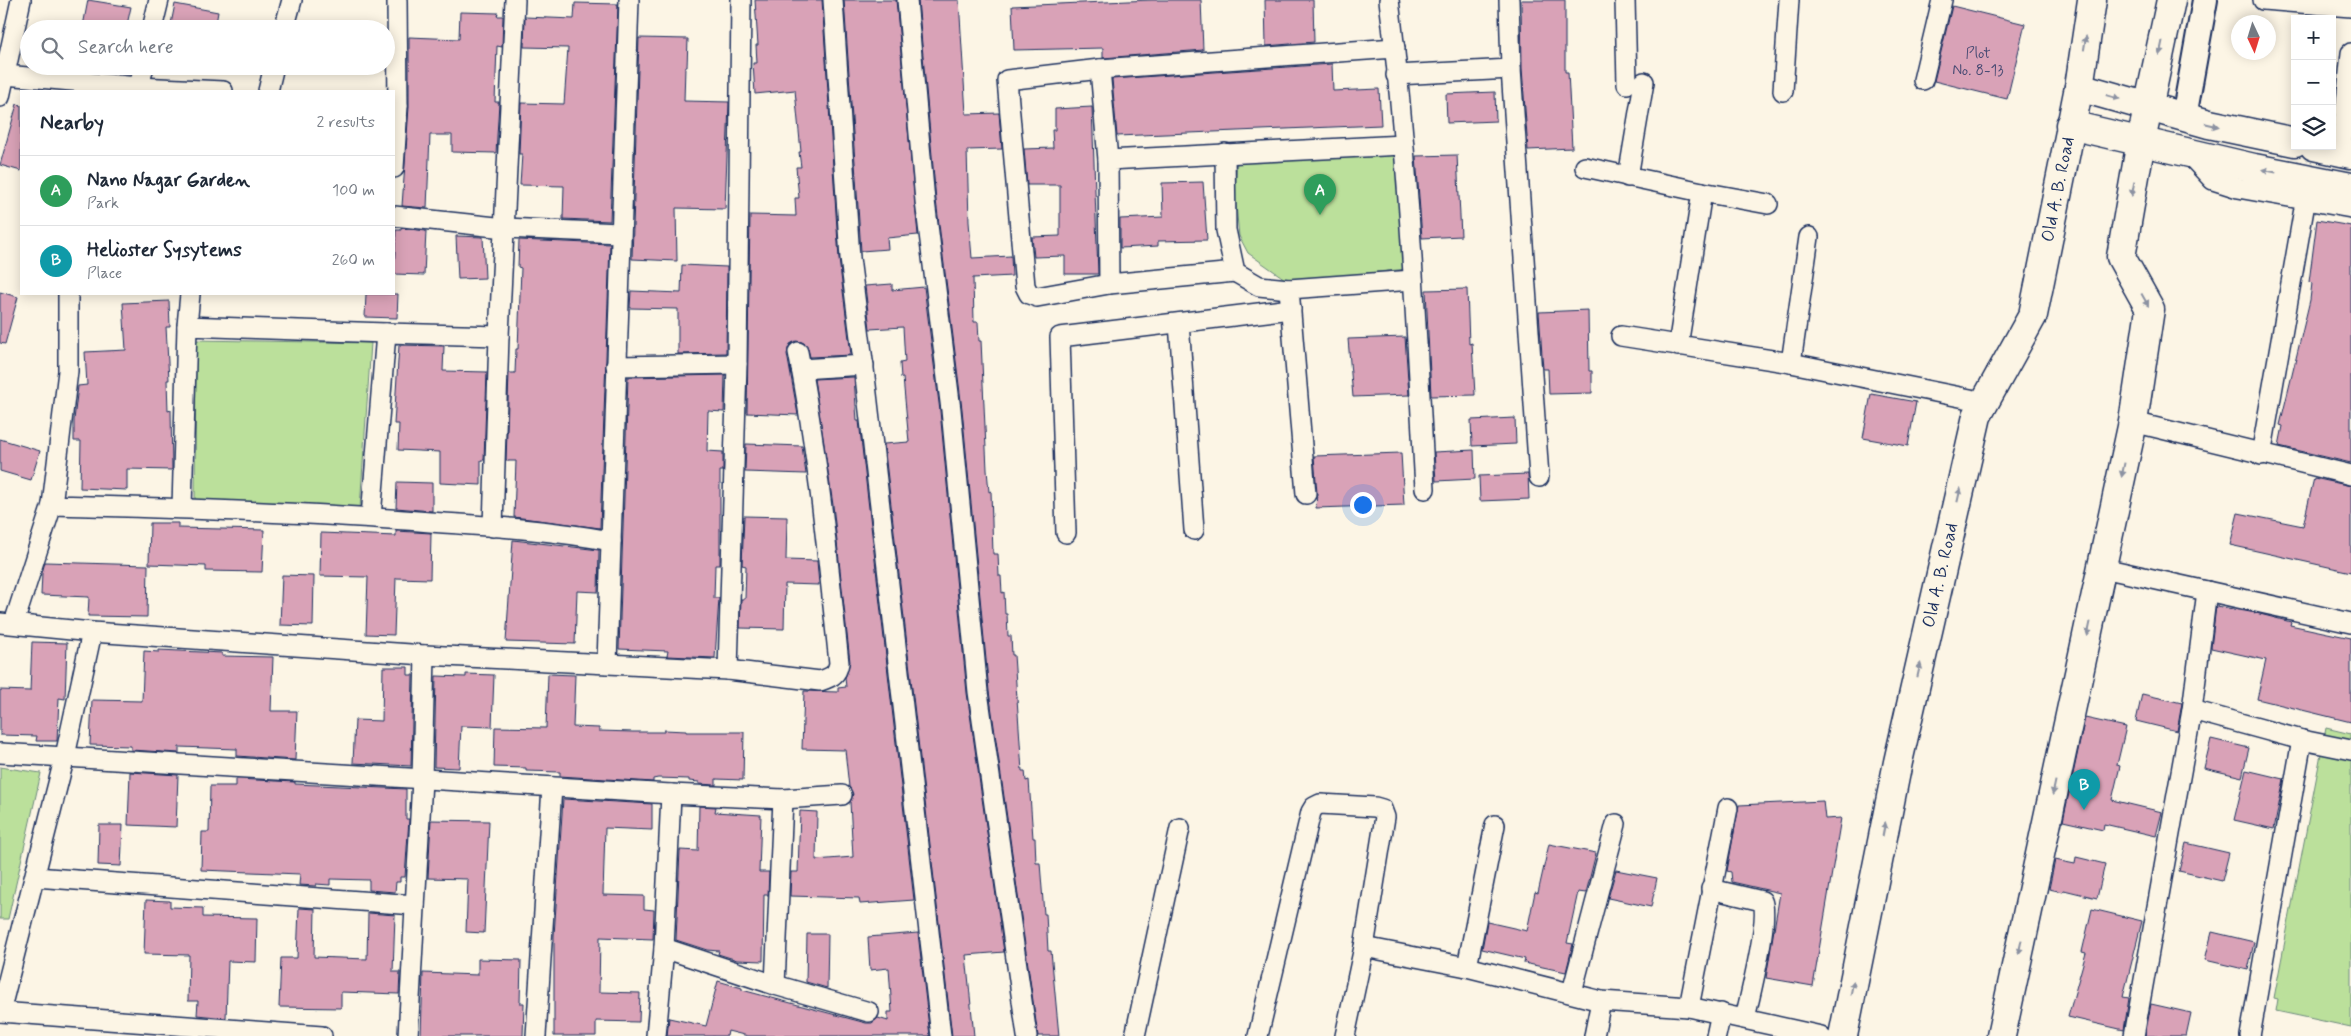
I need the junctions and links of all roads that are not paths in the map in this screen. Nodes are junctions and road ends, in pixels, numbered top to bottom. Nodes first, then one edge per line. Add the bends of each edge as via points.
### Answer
1 (21, 0) edge
2 (158, 0) edge
3 (292, 0) edge
4 (397, 0) edge
5 (515, 0) edge
6 (629, 0) edge
7 (741, 0) edge
8 (833, 0) edge
9 (908, 0) edge
10 (1389, 0) edge
11 (1509, 0) edge
12 (1625, 0) edge
13 (1789, 0) edge
14 (1942, 0) edge
15 (2092, 0) edge
16 (2171, 0) edge
17 (2205, 0) edge
18 (2263, 0) edge
19 (2351, 7) edge
20 (154, 20) edge
21 (286, 20) edge
22 (1395, 48) junction
23 (2351, 53) edge
24 (1100, 69) junction
25 (1511, 69) junction
26 (5, 75) junction
27 (142, 75) edge
28 (272, 75) edge
29 (1396, 75) junction
30 (1923, 80) dead end
31 (67, 86) edge
32 (139, 86) junction
33 (2078, 87) junction
34 (206, 90) edge
35 (268, 90) edge
36 (1783, 91) dead end
37 (0, 97) edge
38 (396, 106) edge
39 (2148, 106) junction
40 (2184, 117) junction
41 (2070, 125) junction
42 (395, 137) edge
43 (2141, 141) junction
44 (2291, 141) edge
45 (2346, 143) edge
46 (1403, 145) junction
47 (1225, 153) junction
48 (1108, 160) junction
49 (1585, 167) dead end
50 (1628, 177) junction
51 (2351, 187) edge
52 (2307, 190) junction
53 (1702, 192) junction
54 (1768, 204) dead end
55 (2351, 208) edge
56 (395, 216) edge
57 (505, 228) junction
58 (620, 233) junction
59 (1810, 237) dead end
60 (1235, 272) junction
61 (1413, 280) junction
62 (1109, 284) junction
63 (1289, 289) junction
64 (68, 295) edge
65 (190, 295) edge
66 (1291, 309) junction
67 (1178, 323) junction
68 (187, 326) junction
69 (386, 333) junction
70 (499, 336) junction
71 (1621, 336) dead end
72 (1678, 346) junction
73 (737, 364) junction
74 (1791, 364) junction
75 (864, 365) junction
76 (616, 366) junction
77 (1985, 402) junction
78 (2133, 422) junction
79 (2262, 455) junction
80 (2351, 475) edge
81 (1540, 477) dead end
82 (1425, 488) dead end
83 (1306, 494) dead end
84 (52, 505) junction
85 (182, 508) junction
86 (371, 517) junction
87 (493, 527) junction
88 (1194, 530) dead end
89 (1066, 533) dead end
90 (611, 541) junction
91 (2103, 568) junction
92 (2207, 591) junction
93 (7, 623) edge
94 (2351, 623) edge
95 (92, 632) junction
96 (425, 655) junction
97 (607, 663) junction
98 (728, 670) junction
99 (2192, 710) junction
100 (2302, 740) junction
101 (2351, 750) edge
102 (0, 753) edge
103 (65, 756) junction
104 (422, 780) junction
105 (552, 787) junction
106 (670, 794) junction
107 (842, 795) dead end
108 (783, 799) junction
109 (1728, 808) dead end
110 (1616, 824) dead end
111 (1495, 825) dead end
112 (1180, 828) dead end
113 (35, 877) junction
114 (1711, 890) junction
115 (415, 905) junction
116 (1364, 947) junction
117 (664, 948) junction
118 (1467, 967) junction
119 (775, 985) junction
120 (1572, 992) junction
121 (1601, 1001) junction
122 (1690, 1007) junction
123 (0, 1012) edge
124 (869, 1012) dead end
125 (1721, 1013) junction
126 (1746, 1018) junction
127 (322, 1036) edge
128 (408, 1036) edge
129 (536, 1036) edge
130 (656, 1036) edge
131 (941, 1036) edge
132 (1027, 1036) edge
133 (1135, 1036) edge
134 (1260, 1036) edge
135 (1345, 1036) edge
136 (1594, 1036) edge
137 (1716, 1036) edge
138 (1821, 1036) edge
139 (1843, 1036) edge
140 (2001, 1036) edge
141 (2134, 1036) edge
142 (2250, 1036) edge

1 - 26 street
2 - 20 street
3 - 21 street
4 - 38 street
5 - 57 street
6 - 58 street
7 - 73 street
8 - 75 street via 850,258
9 - 132 street via 925,201 951,410 978,692
10 - 22 street
11 - 25 street
12 - 50 street via 1636,83
13 - 36 street
14 - 30 street
33 -> 15 main road
16 -> 39 main road
17 - 40 street
18 - 19 street
22 - 24 street
22 - 29 street
23 - 45 street
24 - 48 street
24 - 62 street via 1008,80 1025,286 1029,294 1037,297
25 - 29 street
25 - 81 street
26 - 31 street
26 - 37 street
27 - 32 street
28 - 35 street
29 - 46 street
31 - 32 street
32 - 34 street
33 -> 39 main road
33 - 41 main road, Old A. B. Road
38 - 42 street
39 - 40 main road
39 - 43 main road
40 -> 44 main road
41 - 43 main road
41 - 77 main road, Old A. B. Road via 2033,315
52 -> 43 main road
43 -> 78 main road via 2121,258 2150,309
46 - 47 street
46 - 61 street
47 - 48 street
47 - 60 street via 1226,230
48 - 62 street
49 - 50 street
50 - 53 street
51 - 52 main road
52 - 55 street
52 - 79 street
53 - 54 street
53 - 72 street
56 - 57 street
57 - 58 street
57 - 70 street
58 - 76 street
59 - 74 street
60 - 62 street
60 - 63 street via 1259,286
61 - 63 street
61 - 82 street
63 - 66 street
64 - 84 street via 68,371
65 - 68 street
66 - 67 street
66 - 83 street
67 - 88 street
67 - 89 street via 1060,337
68 - 69 street
68 - 85 street
69 - 70 street
69 - 86 street
70 - 87 street
71 - 72 street
72 - 74 street
73 - 76 street
73 - 98 street
74 - 77 street
75 - 98 street via 799,361 810,412 822,500 839,662 837,672 820,681
75 - 131 street
76 - 90 street
139 -> 77 main road, Old A. B. Road via 1898,762 1977,416
78 - 79 street
78 -> 91 main road
79 - 80 street
84 - 85 street
84 - 93 street
85 - 86 street
86 - 87 street
87 - 90 street
90 - 97 street
91 - 92 street
91 -> 140 main road
92 - 94 street
92 - 99 street
93 - 95 street
95 - 96 street
95 - 103 street
96 - 97 street
96 - 104 street
97 - 98 street
99 - 100 street
99 - 141 street
100 - 101 street
100 - 142 street
102 - 103 street
103 - 104 street
103 - 113 street
104 - 105 street
104 - 115 street
105 - 106 street
105 - 129 street
106 - 108 street
106 - 117 street
107 - 108 street
108 - 119 street
109 - 114 street
110 - 120 street
111 - 118 street
112 - 133 street
113 - 115 street
113 - 123 street
114 - 122 street
114 - 126 street via 1762,901 1765,906
115 - 128 street
116 - 118 street
116 - 134 street via 1385,817 1382,809 1375,807 1320,804 1311,812
116 - 135 street
117 - 119 street
117 - 130 street
118 - 120 street
119 - 124 street
120 - 121 street
121 - 122 street
121 - 136 street
122 - 125 street
123 - 127 street
125 - 126 street
125 - 137 street
126 - 138 street

